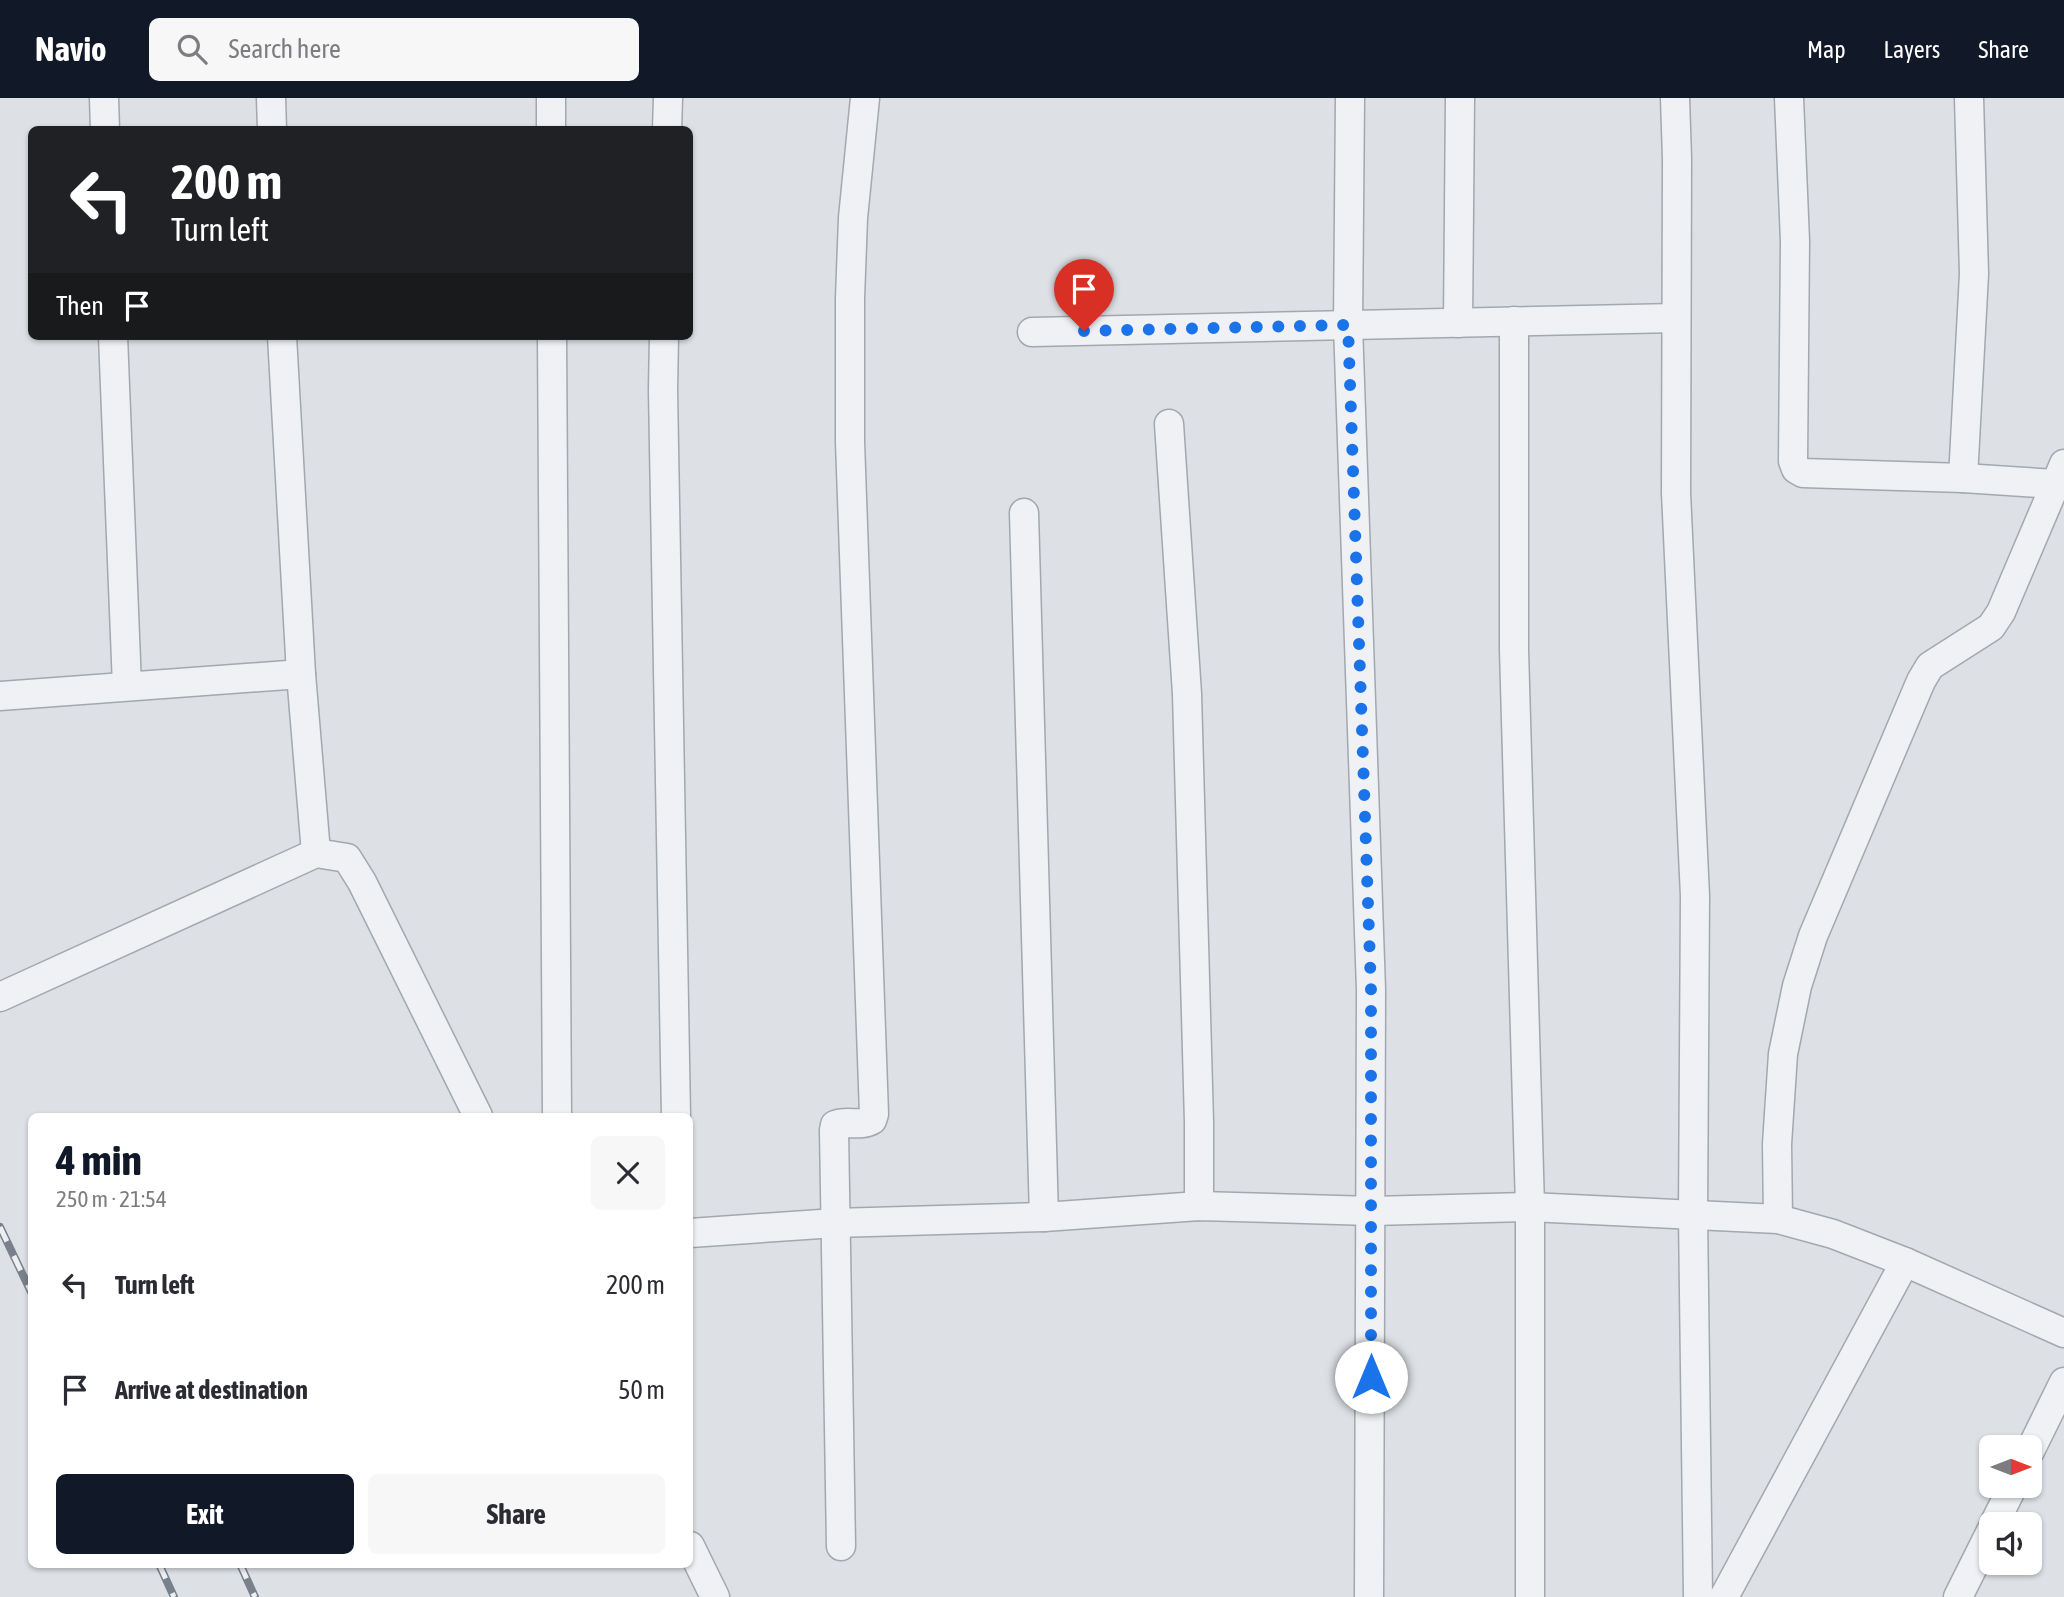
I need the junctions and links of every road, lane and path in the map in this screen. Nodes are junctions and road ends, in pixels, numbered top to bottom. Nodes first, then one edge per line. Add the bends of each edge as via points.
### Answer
1 (104, 98) edge
2 (271, 98) edge
3 (551, 98) edge
4 (668, 98) edge
5 (865, 98) edge
6 (1350, 98) edge
7 (1460, 98) edge
8 (1675, 98) edge
9 (1788, 98) edge
10 (1969, 98) edge
11 (105, 126) edge
12 (272, 126) edge
13 (551, 126) edge
14 (667, 126) edge
15 (1676, 318) junction
16 (1514, 321) junction
17 (1458, 323) junction
18 (1348, 325) junction
19 (1032, 332) dead end
20 (113, 340) edge
21 (282, 340) edge
22 (552, 340) edge
23 (664, 340) edge
24 (1169, 424) dead end
25 (2059, 474) edge
26 (1963, 478) junction
27 (1024, 513) dead end
28 (301, 674) junction
29 (127, 686) junction
30 (0, 696) edge
31 (316, 853) junction
32 (0, 997) edge
33 (477, 1113) edge
34 (557, 1113) edge
35 (676, 1113) edge
36 (1199, 1206) junction
37 (1530, 1207) junction
38 (1372, 1211) junction
39 (1693, 1215) junction
40 (1044, 1217) junction
41 (1778, 1219) junction
42 (835, 1223) junction
43 (693, 1233) edge
44 (1905, 1262) junction
45 (2064, 1333) edge
46 (2064, 1382) edge
47 (2038, 1435) edge
48 (841, 1546) dead end
49 (693, 1552) edge
50 (1979, 1555) edge
51 (715, 1597) edge
52 (1369, 1597) edge
53 (1530, 1597) edge
54 (1698, 1597) edge
55 (1724, 1597) edge
56 (1958, 1597) edge

1 - 11 street
2 - 12 street
3 - 13 street
4 - 14 street
5 - 42 street via 853,218 850,442 874,1114 866,1124 835,1125
6 - 18 street
7 - 17 street
8 - 15 street
9 - 26 street via 1795,241 1796,469 1803,473
10 - 26 street via 1974,274
15 - 16 street
15 - 39 street via 1676,493 1695,896
16 - 17 street
16 - 37 street via 1514,650
17 - 18 street
18 - 19 street
18 - 38 street via 1371,990
20 - 29 street
21 - 28 street
22 - 34 street
23 - 35 street
24 - 36 street via 1187,694
25 - 26 street
25 - 41 street via 1992,627 1930,666 1921,681 1813,936 1783,1054
27 - 40 street
28 - 29 street
28 - 31 street
29 - 30 street
31 - 32 street
31 - 33 street via 347,859 362,882
36 - 38 street
36 - 40 street
37 - 38 street
37 - 39 street
37 - 53 street
38 - 52 street
39 - 41 street
39 - 54 street
40 - 42 street
41 - 44 street
42 - 43 street
42 - 48 street
44 - 45 street
44 - 55 street
46 - 47 street
49 - 51 street
50 - 56 street

